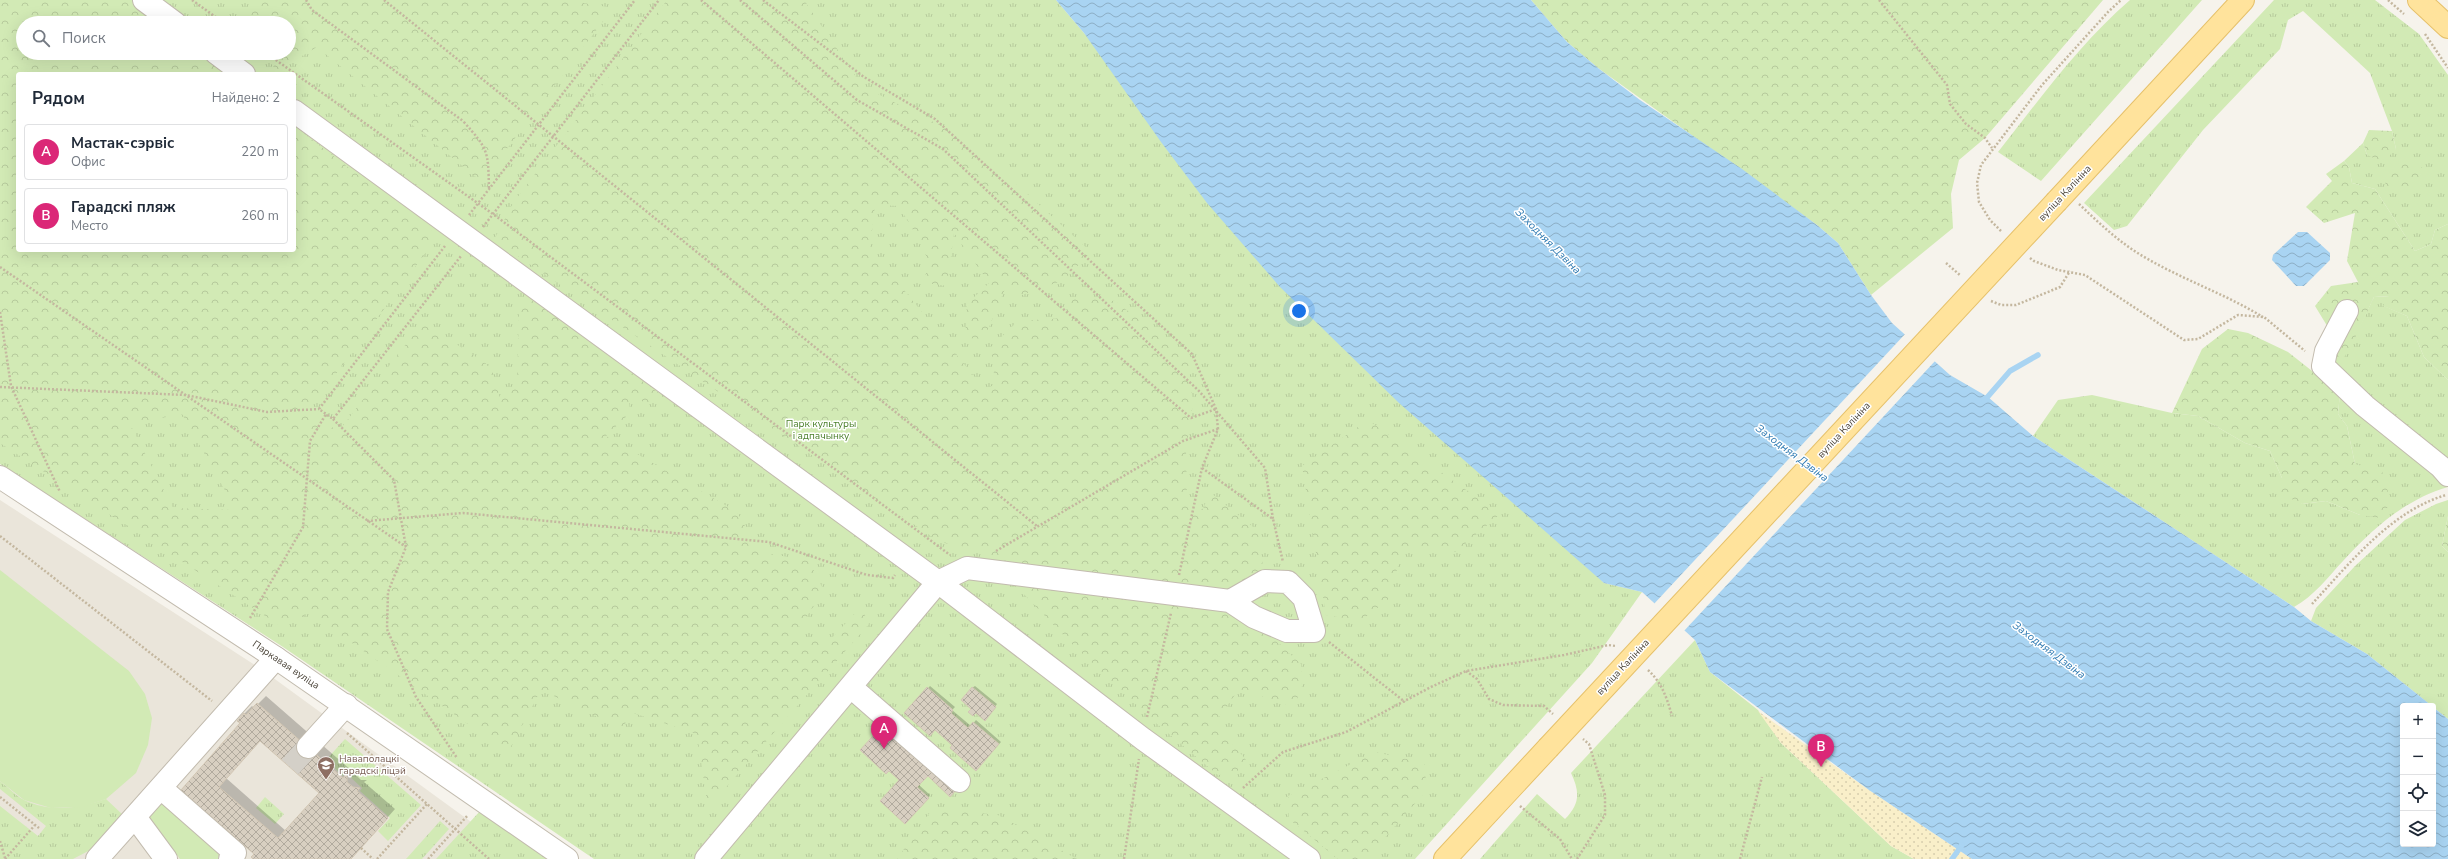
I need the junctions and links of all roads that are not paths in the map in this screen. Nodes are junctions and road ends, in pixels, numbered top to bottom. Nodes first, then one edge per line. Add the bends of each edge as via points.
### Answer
1 (144, 0) edge
2 (2243, 0) edge
3 (2412, 8) edge
4 (166, 16) edge
5 (2448, 27) edge
6 (225, 60) edge
7 (241, 72) edge
8 (296, 112) edge
9 (2347, 311) dead end
10 (2448, 475) edge
11 (0, 477) edge
12 (938, 582) junction
13 (1230, 601) junction
14 (276, 658) junction
15 (852, 688) junction
16 (346, 705) junction
17 (308, 747) tunnel mouth
18 (959, 781) dead end
19 (161, 788) junction
20 (135, 817) junction
21 (97, 859) edge
22 (166, 859) edge
23 (230, 859) edge
24 (567, 859) edge
25 (706, 859) edge
26 (1309, 859) edge
27 (1445, 859) edge

1 - 4 street
2 - 27 main road, вуліца Калініна, bridge
3 - 5 main road
6 - 7 street
8 - 12 street
9 - 10 street via 2326,351 2322,366 2365,406
11 - 14 street, Паркавая вуліца
12 - 13 street via 967,568
12 - 15 street
12 - 26 street via 1143,739
13 - 13 street via 1266,581 1288,582 1304,598 1314,631 1287,631 1254,617
14 - 16 street, Паркавая вуліца
14 - 19 street
15 - 18 street
15 - 25 street
16 - 17 street
16 - 24 street, Паркавая вуліца
19 - 20 street
19 - 23 street via 235,853
20 - 21 street
20 - 22 street

